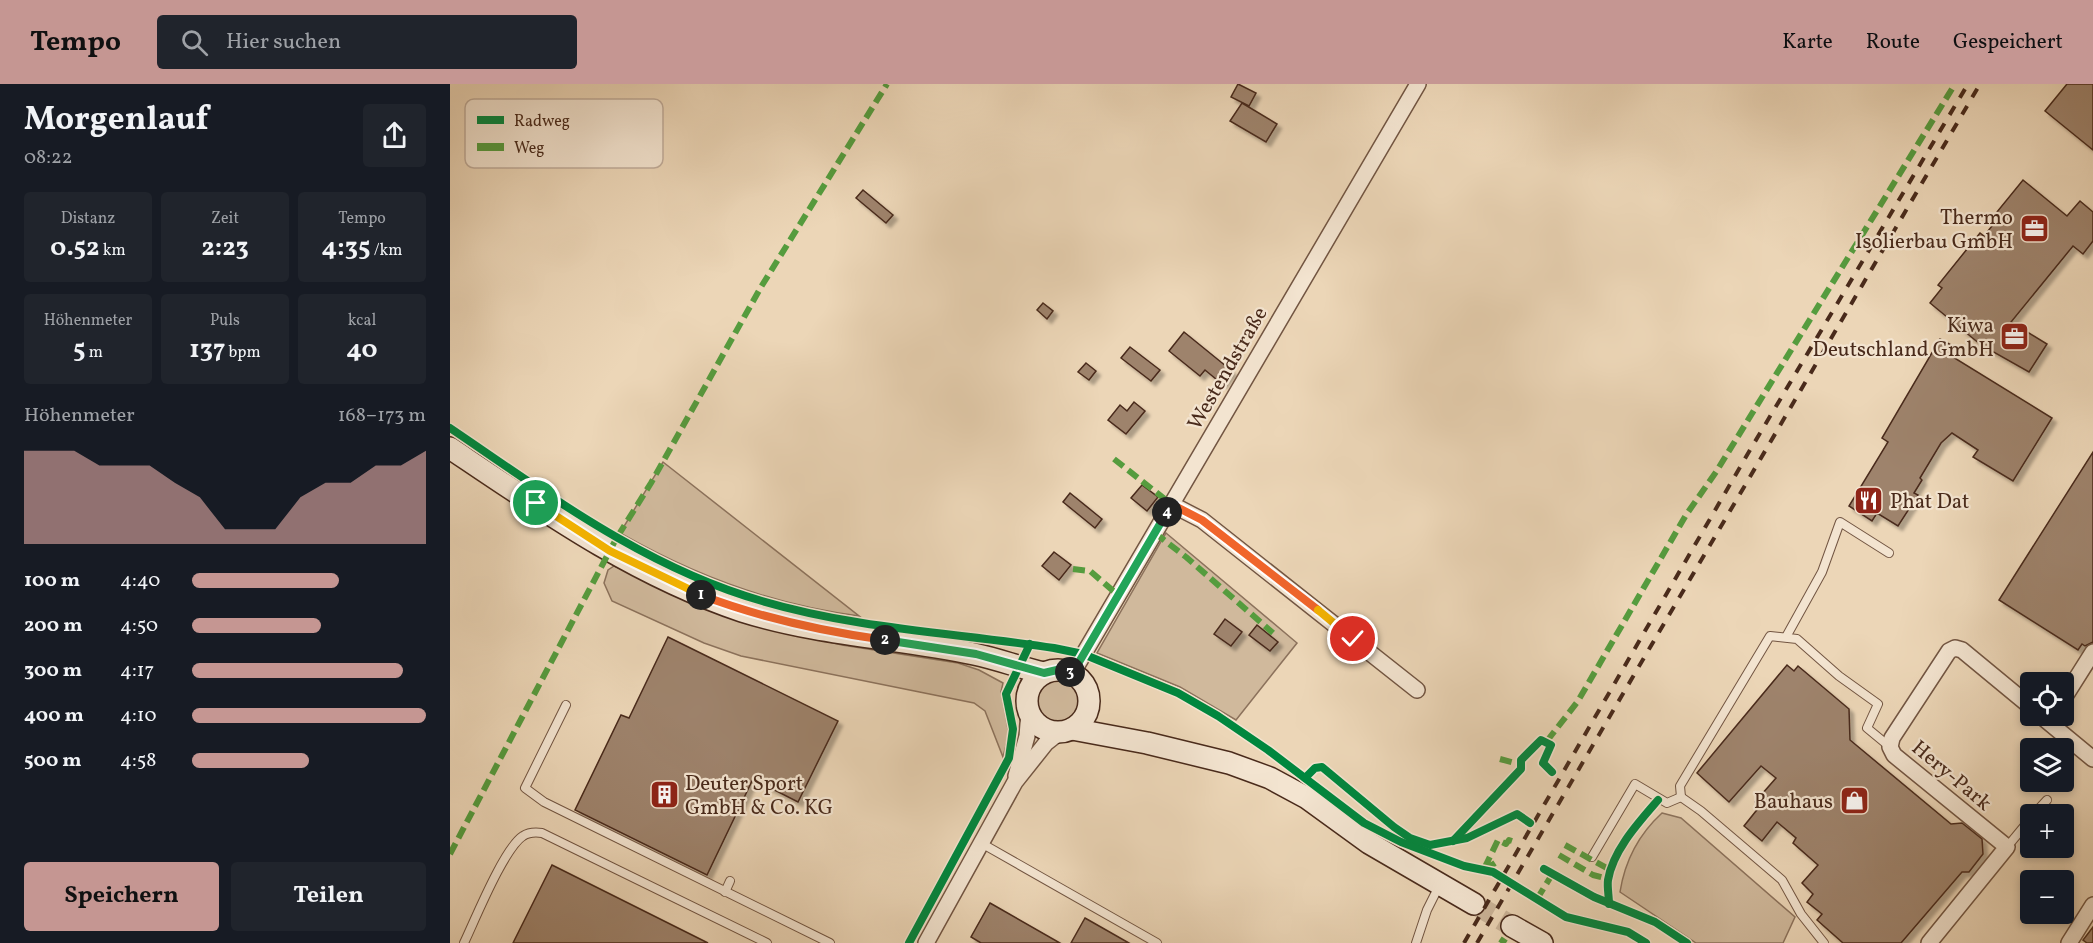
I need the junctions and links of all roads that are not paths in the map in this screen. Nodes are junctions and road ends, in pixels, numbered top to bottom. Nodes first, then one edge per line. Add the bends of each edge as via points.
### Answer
1 (1418, 84) edge
2 (450, 448) edge
3 (1171, 504) junction
4 (1889, 553) dead end
5 (1786, 637) junction
6 (939, 648) junction
7 (2093, 652) edge
8 (1044, 673) junction
9 (1072, 674) junction
10 (2074, 682) edge
11 (1417, 690) dead end
12 (2020, 698) edge
13 (1089, 700) junction
14 (1028, 704) junction
15 (566, 705) dead end
16 (2057, 726) edge
17 (1066, 730) junction
18 (1147, 743) junction
19 (1890, 747) junction
20 (2093, 759) edge
21 (1015, 782) junction
22 (1681, 797) junction
23 (2047, 800) dead end
24 (2043, 804) edge
25 (2020, 832) edge
26 (981, 843) junction
27 (568, 846) junction
28 (2007, 848) junction
29 (564, 854) dead end
30 (1592, 857) dead end
31 (600, 861) junction
32 (596, 870) dead end
33 (632, 877) junction
34 (730, 881) dead end
35 (1440, 885) junction
36 (628, 886) dead end
37 (660, 891) junction
38 (724, 892) junction
39 (758, 896) dead end
40 (656, 899) dead end
41 (1474, 904) tunnel mouth
42 (753, 905) junction
43 (692, 907) junction
44 (2087, 909) edge
45 (688, 915) dead end
46 (724, 922) junction
47 (1512, 926) tunnel mouth
48 (720, 931) dead end
49 (2067, 939) edge
50 (751, 940) edge
51 (464, 943) edge
52 (767, 943) edge
53 (830, 943) edge
54 (926, 943) edge
55 (1157, 943) edge
56 (1416, 943) edge
57 (1542, 943) edge
58 (1824, 943) edge
59 (1929, 943) edge
60 (1936, 943) edge
61 (1944, 943) edge

1 - 3 street, Westendstraße
2 - 6 main road via 610,551 687,590 798,626
3 - 9 street, Westendstraße
3 - 11 street via 1202,520
4 - 5 lane via 1840,522 1822,573
5 - 19 lane via 1797,639 1878,704 1867,728
5 - 22 lane via 1770,636 1680,786
6 - 8 main road
6 - 14 main road via 1000,672 1012,680
7 - 10 street
8 - 9 main road via 1057,670
8 - 14 main road via 1034,681
9 - 13 main road via 1084,685
12 - 19 street, Hery-Park via 1955,648 1949,651 1902,720
13 - 17 main road via 1085,715
13 - 18 main road via 1106,720
14 - 17 main road via 1041,727
14 - 21 street via 1026,736
15 - 38 lane via 525,788 544,802
16 - 20 street
17 - 18 main road
17 - 21 street via 1046,742
18 - 35 main road via 1229,763 1270,778
19 - 28 street, Hery-Park via 1894,755
21 - 26 street
22 - 30 lane via 1667,803 1635,784
22 - 58 lane via 1782,880 1801,915
23 - 24 lane
25 - 28 lane
26 - 54 street
26 - 55 lane
27 - 29 lane
27 - 31 lane
27 - 51 lane via 542,833 522,836 507,856
28 - 59 street
31 - 32 lane
31 - 33 lane
33 - 36 lane
33 - 37 lane
34 - 38 lane
35 - 41 main road
35 - 56 lane via 1426,910
37 - 40 lane
37 - 43 lane
38 - 42 lane
39 - 42 lane
42 - 53 lane
43 - 45 lane
43 - 46 lane
44 - 49 street
46 - 48 lane
46 - 50 lane
47 - 57 main road
50 - 52 lane
60 - 61 street

